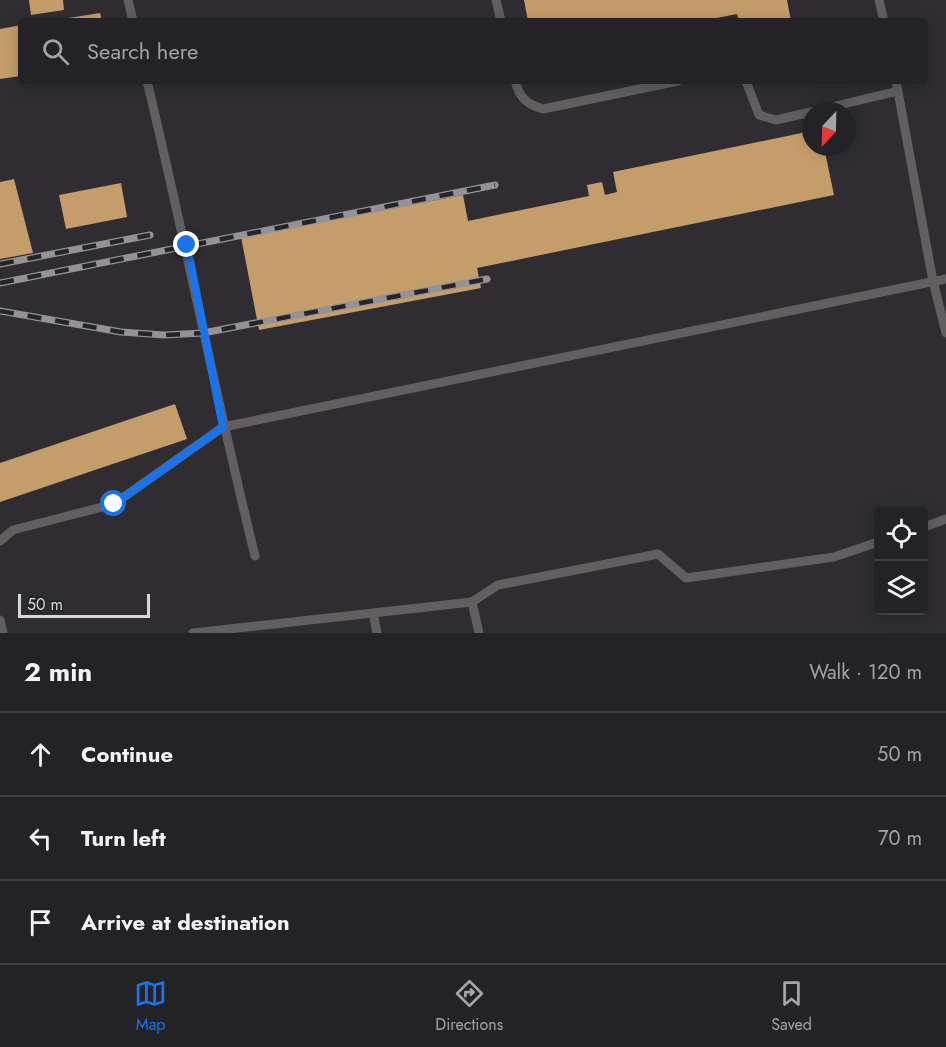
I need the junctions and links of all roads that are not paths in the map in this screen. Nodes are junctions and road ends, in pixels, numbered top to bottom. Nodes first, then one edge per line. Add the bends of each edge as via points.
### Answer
1 (128, 0) edge
2 (496, 0) edge
3 (879, 0) edge
4 (132, 18) edge
5 (500, 18) edge
6 (883, 18) edge
7 (148, 84) edge
8 (516, 84) edge
9 (664, 84) edge
10 (747, 84) edge
11 (897, 84) edge
12 (898, 91) junction
13 (851, 102) edge
14 (802, 114) edge
15 (946, 279) edge
16 (933, 281) junction
17 (946, 333) edge
18 (223, 427) junction
19 (946, 519) edge
20 (928, 526) edge
21 (0, 541) edge
22 (874, 544) edge
23 (255, 556) dead end
24 (472, 602) junction
25 (374, 613) junction
26 (0, 620) edge
27 (3, 633) edge
28 (192, 633) edge
29 (377, 633) edge
30 (479, 633) edge

1 - 4 lane
2 - 5 lane
3 - 6 lane
7 - 18 lane via 187,245
8 - 9 lane via 528,105 543,109
10 - 14 lane via 759,116 776,120
11 - 12 lane
12 - 13 lane
12 - 16 lane
15 - 16 lane
16 - 17 lane
16 - 18 lane
18 - 21 lane via 114,504 13,530
18 - 23 lane
19 - 20 lane
22 - 24 lane via 834,557 686,578 658,554 498,585
24 - 25 lane
24 - 30 lane
25 - 28 lane
25 - 29 lane
26 - 27 lane

